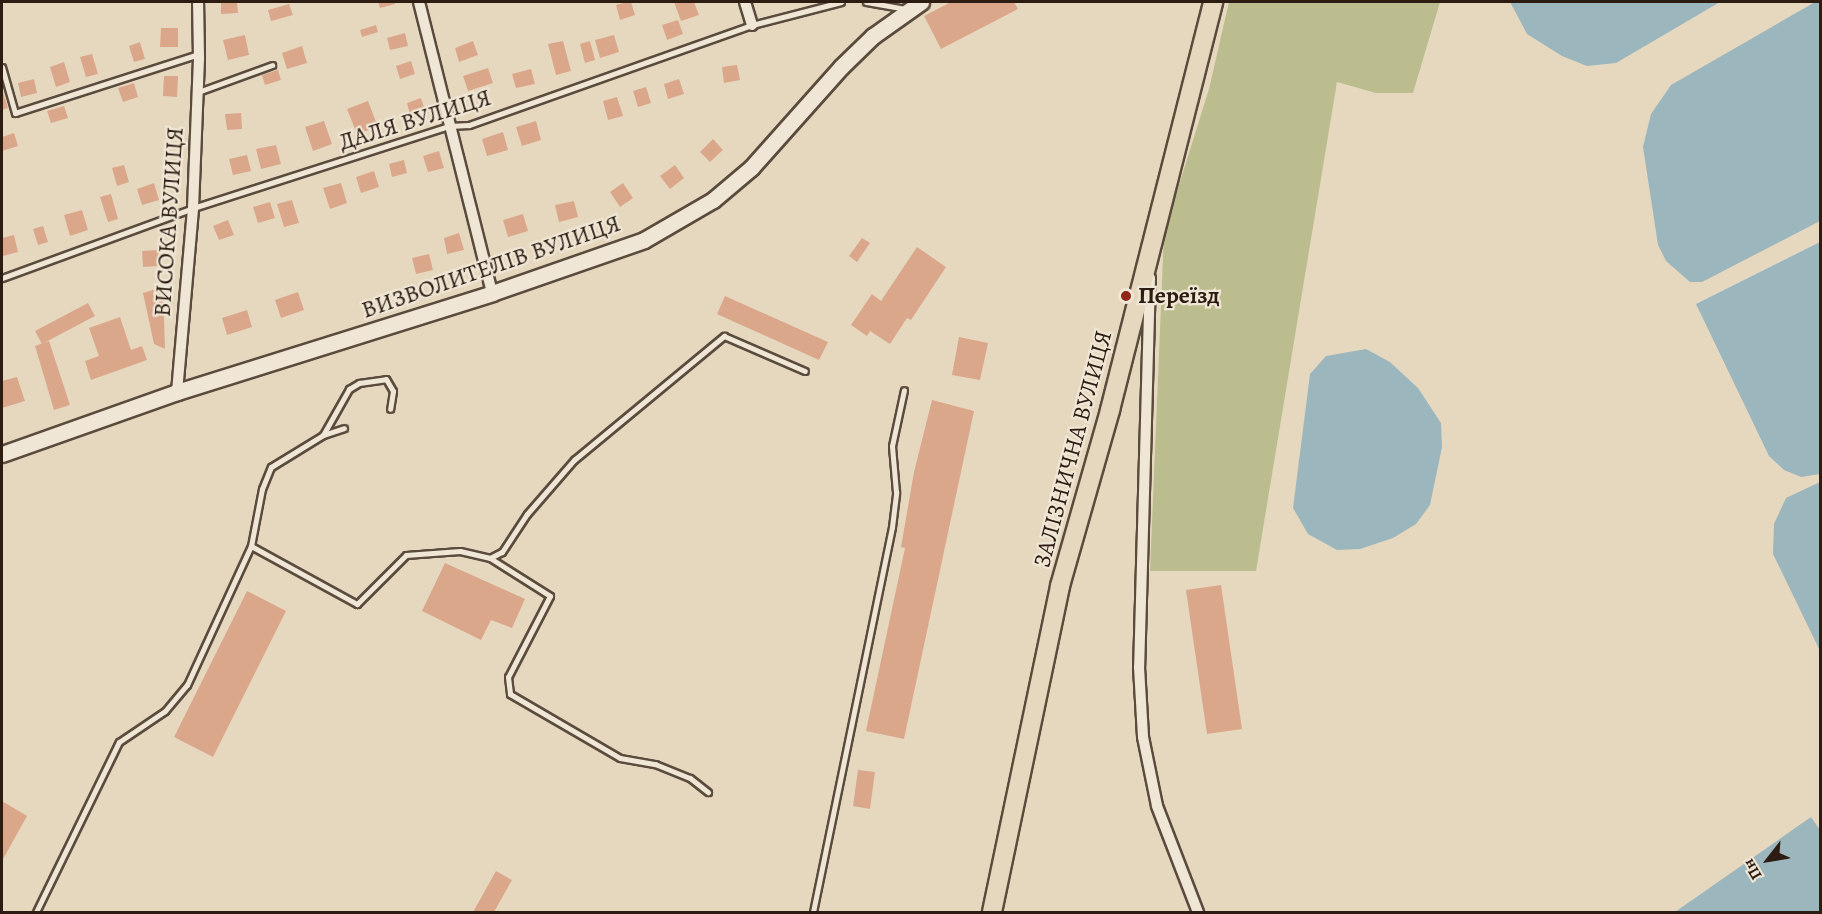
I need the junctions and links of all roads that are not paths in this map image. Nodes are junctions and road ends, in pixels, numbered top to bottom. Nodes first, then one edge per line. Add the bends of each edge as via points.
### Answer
1 (198, 2) edge
2 (419, 2) edge
3 (746, 2) edge
4 (841, 2) edge
5 (866, 2) edge
6 (921, 2) edge
7 (1213, 2) edge
8 (907, 9) junction
9 (752, 26) junction
10 (199, 54) junction
11 (272, 65) dead end
12 (2, 67) edge
13 (198, 92) junction
14 (449, 126) junction
15 (193, 208) junction
16 (1150, 254) junction
17 (2, 278) edge
18 (492, 294) junction
19 (805, 371) dead end
20 (904, 390) dead end
21 (177, 392) junction
22 (390, 409) dead end
23 (344, 428) dead end
24 (323, 435) junction
25 (2, 454) edge
26 (251, 546) junction
27 (490, 558) junction
28 (708, 792) dead end
29 (36, 912) edge
30 (813, 912) edge
31 (992, 912) edge
32 (1197, 912) edge

1 - 10 street, ВИСОКА ВУЛИЦЯ
2 - 14 street
3 - 9 street
4 - 9 lane, ДАЛЯ ВУЛИЦЯ
5 - 8 lane
6 - 8 street, ВИЗВОЛИТЕЛІВ ВУЛИЦЯ
7 - 16 main road, ЗАЛІЗНИЧНА ВУЛИЦЯ
8 - 18 street, ВИЗВОЛИТЕЛІВ ВУЛИЦЯ via 841,67 751,168 713,200 644,240
9 - 14 lane, ДАЛЯ ВУЛИЦЯ via 469,125
10 - 12 lane via 15,113
10 - 13 street, ВИСОКА ВУЛИЦЯ
11 - 13 lane
13 - 15 street, ВИСОКА ВУЛИЦЯ
14 - 15 lane, ДАЛЯ ВУЛИЦЯ
14 - 18 street
15 - 17 lane, ДАЛЯ ВУЛИЦЯ
15 - 21 street, ВИСОКА ВУЛИЦЯ
16 - 31 main road, ЗАЛІЗНИЧНА ВУЛИЦЯ via 1060,586
16 - 32 street via 1139,667 1143,737 1157,806
18 - 21 street, ВИЗВОЛИТЕЛІВ ВУЛИЦЯ
19 - 27 lane via 724,336 574,460 527,514 502,552
20 - 30 lane via 892,446 896,492 892,527
21 - 25 street, ВИЗВОЛИТЕЛІВ ВУЛИЦЯ
22 - 24 lane via 393,391 386,379 359,383 348,389
23 - 24 lane
24 - 26 lane via 271,467 262,489
26 - 27 lane via 357,604 406,555 460,551
26 - 29 lane via 187,685 165,711 119,742
27 - 28 lane via 550,596 508,678 510,694 620,758 655,764 681,774

